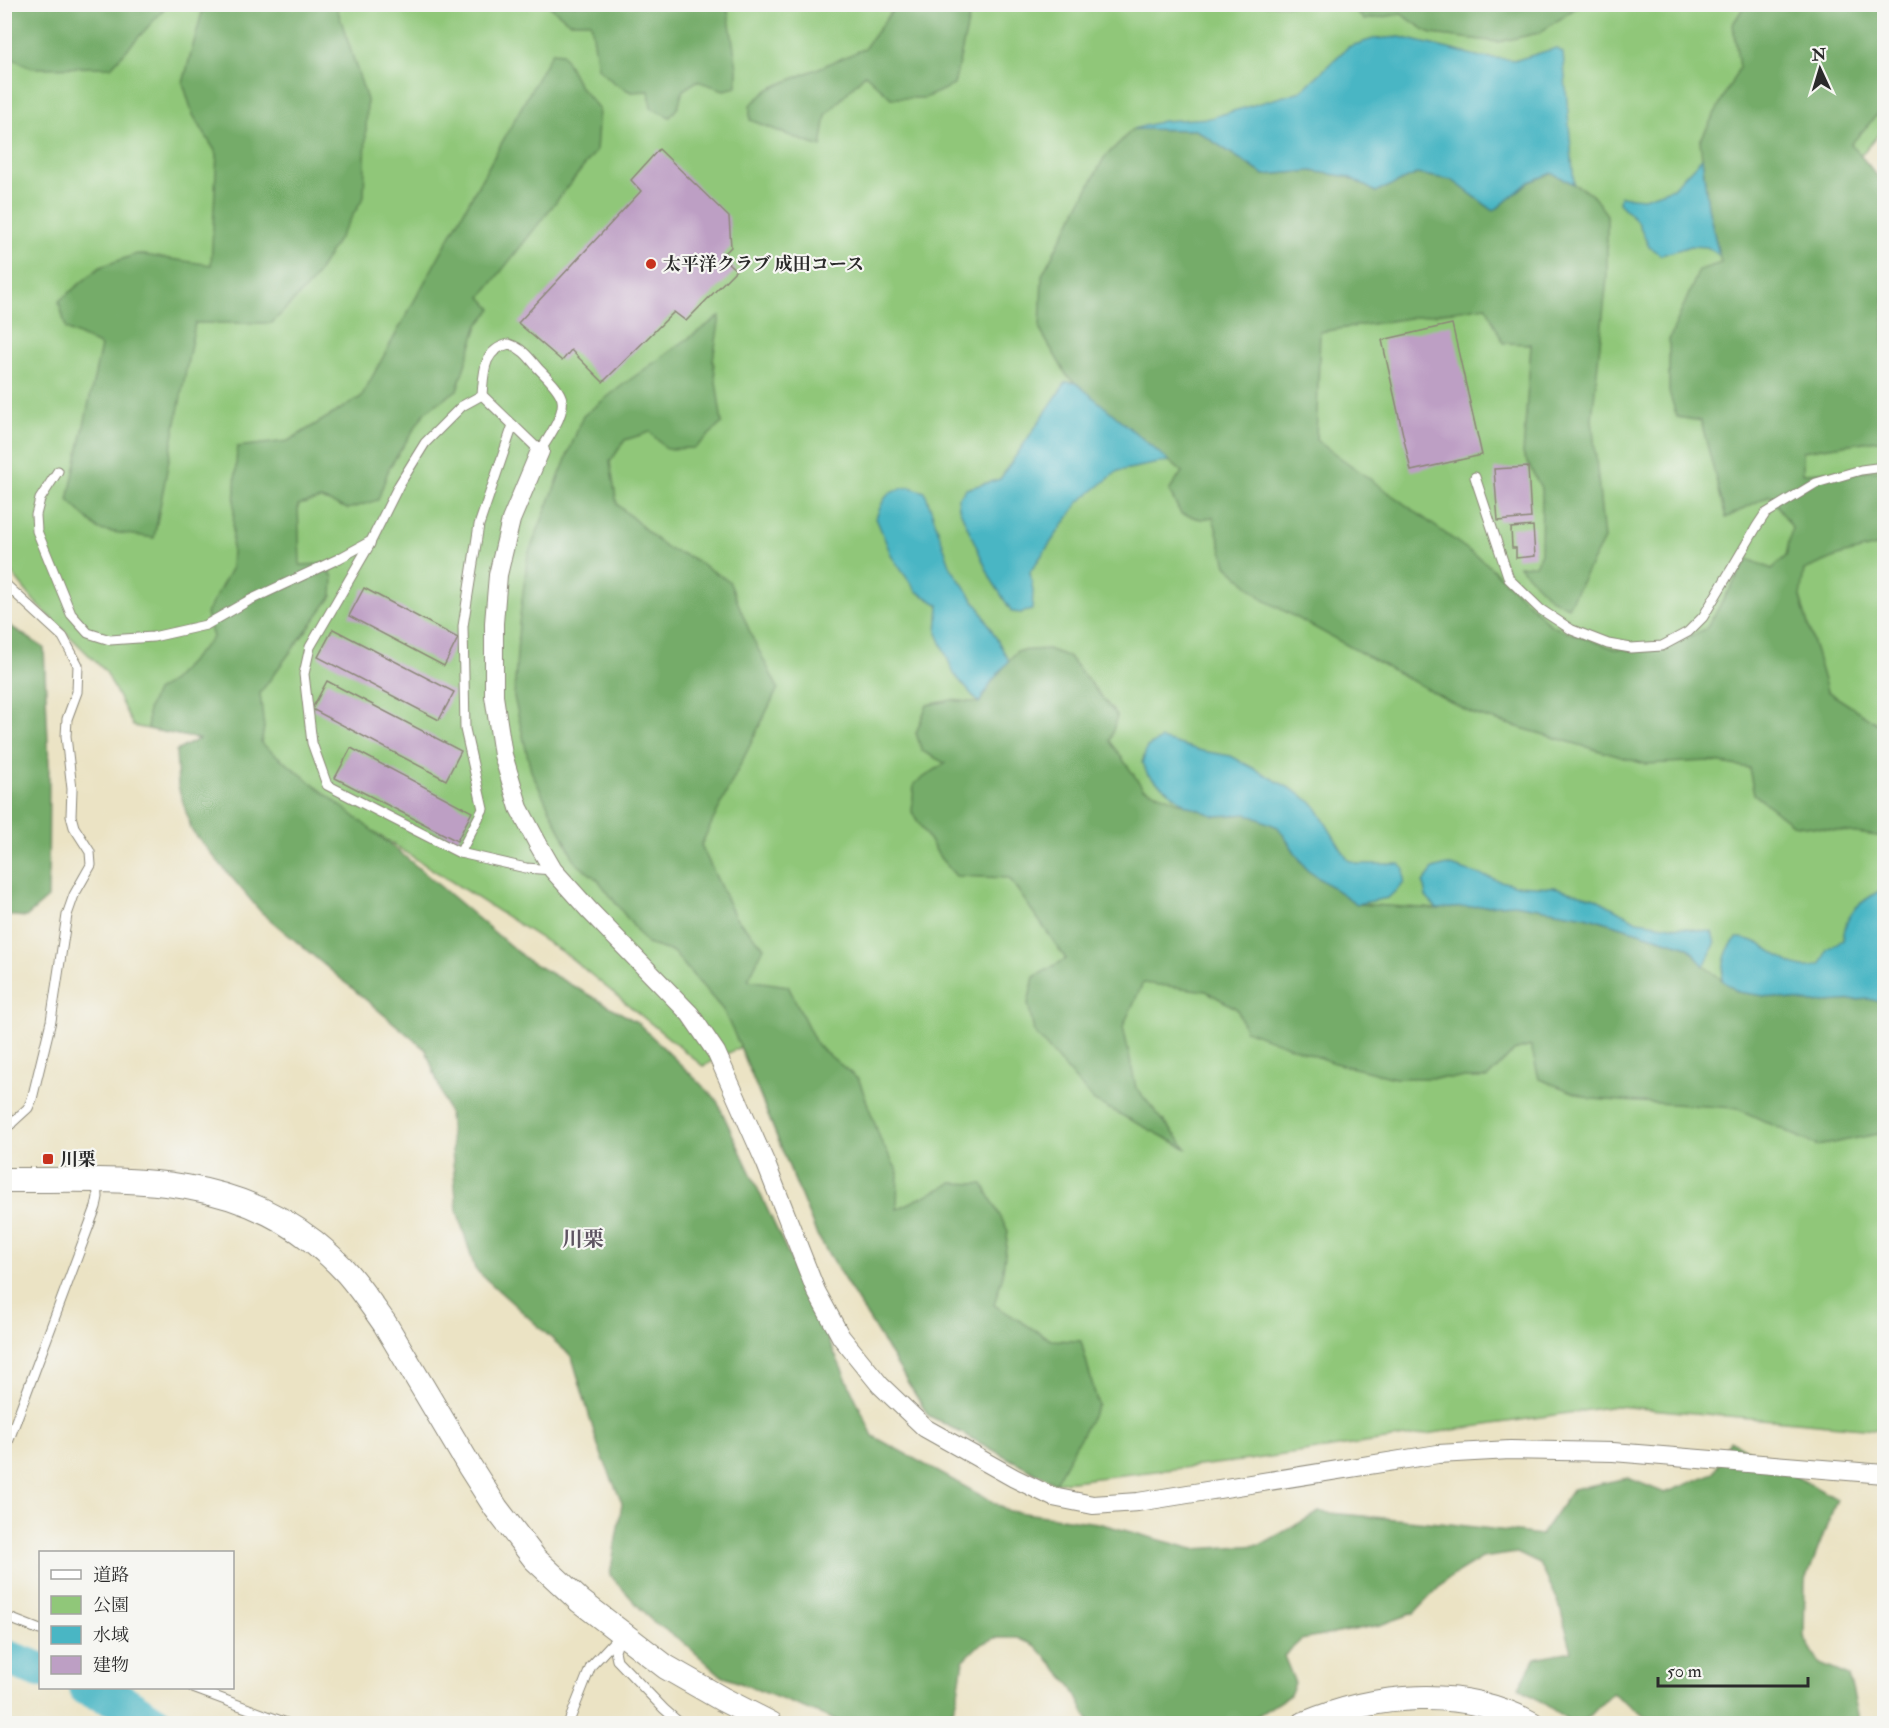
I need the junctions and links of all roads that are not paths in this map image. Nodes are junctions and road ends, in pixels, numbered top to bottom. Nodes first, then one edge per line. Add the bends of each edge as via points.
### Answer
1 (482, 395) junction
2 (513, 425) junction
3 (540, 451) junction
4 (1884, 467) edge
5 (58, 471) dead end
6 (1475, 477) dead end
7 (371, 542) junction
8 (4, 583) edge
9 (460, 854) junction
10 (553, 870) junction
11 (4, 1110) edge
12 (8, 1127) edge
13 (4, 1180) edge
14 (97, 1181) junction
15 (4, 1453) edge
16 (1884, 1474) edge
17 (4, 1616) edge
18 (39, 1630) edge
19 (621, 1634) junction
20 (196, 1689) edge
21 (289, 1724) edge
22 (567, 1724) edge
23 (681, 1724) edge
24 (771, 1724) edge
25 (1304, 1724) edge
26 (1532, 1724) edge

1 - 2 lane
1 - 3 lane via 490,353 497,346 520,347 558,390 562,401 551,435
1 - 7 lane via 462,406 425,443
2 - 3 lane
2 - 9 lane via 479,525 463,626 465,729 483,809
3 - 10 street via 511,520 498,575 494,696 503,755 519,808
4 - 6 lane via 1816,483 1766,514 1703,616 1688,632 1662,646 1631,648 1572,630 1540,609 1509,579
5 - 7 lane via 40,499 37,531 71,614 88,633 110,640 153,637 206,625
7 - 9 lane via 310,646 304,674 312,743 327,785
8 - 12 lane via 63,638 78,665 77,693 66,736 71,816 90,852 91,865 67,915 53,1012 32,1099
9 - 10 lane
10 - 16 street via 690,1014 716,1053 766,1164 816,1291 841,1337 880,1385 925,1428 1053,1497 1093,1504 1138,1502 1438,1454 1510,1450 1613,1452
11 - 12 lane
13 - 14 street
14 - 15 lane via 96,1207
14 - 19 street via 172,1184 224,1194 276,1216 323,1250 346,1272 385,1324 470,1467 517,1536 535,1559
17 - 18 lane
19 - 22 lane via 591,1666
19 - 23 lane via 615,1651 617,1660
19 - 24 street via 666,1667
20 - 21 lane
25 - 26 street via 1361,1704 1425,1698 1456,1699 1493,1707

